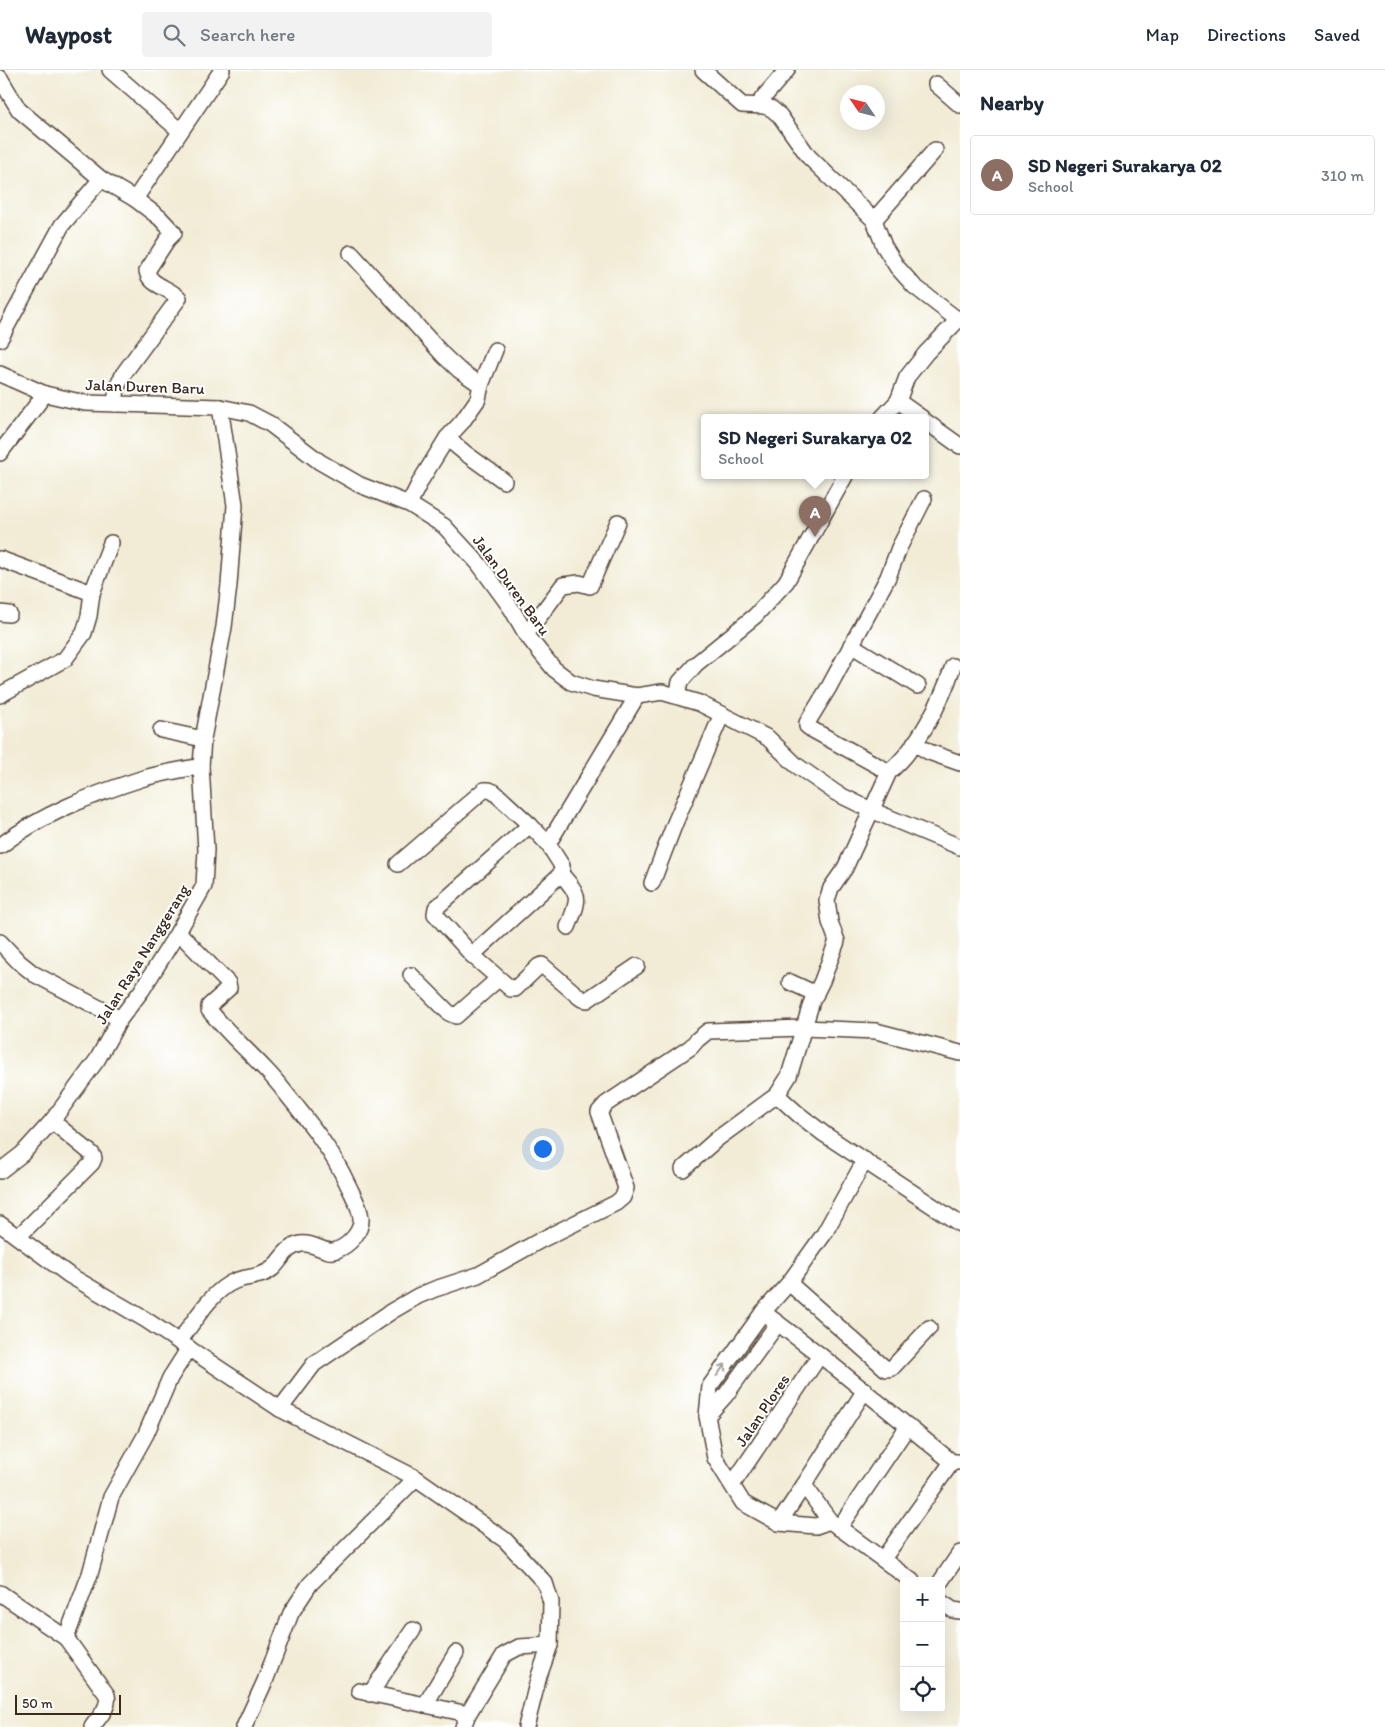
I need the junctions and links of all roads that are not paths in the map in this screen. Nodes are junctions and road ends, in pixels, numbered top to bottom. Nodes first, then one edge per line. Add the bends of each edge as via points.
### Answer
1 (110, 70) edge
2 (222, 70) edge
3 (703, 70) edge
4 (787, 70) edge
5 (0, 78) edge
6 (936, 84) dead end
7 (960, 105) edge
8 (765, 106) junction
9 (180, 131) junction
10 (935, 150) dead end
11 (101, 179) junction
12 (135, 199) junction
13 (874, 220) junction
14 (351, 253) dead end
15 (959, 319) edge
16 (0, 339) edge
17 (495, 350) dead end
18 (0, 374) edge
19 (481, 385) junction
20 (45, 394) junction
21 (898, 401) junction
22 (115, 404) junction
23 (220, 407) junction
24 (886, 414) edge
25 (916, 414) edge
26 (929, 424) edge
27 (447, 438) junction
28 (960, 446) edge
29 (0, 454) edge
30 (843, 479) edge
31 (504, 480) dead end
32 (924, 499) dead end
33 (409, 504) junction
34 (618, 522) dead end
35 (111, 543) dead end
36 (0, 559) edge
37 (92, 593) junction
38 (526, 634) junction
39 (851, 645) junction
40 (953, 666) dead end
41 (918, 686) dead end
42 (0, 695) edge
43 (637, 696) junction
44 (677, 696) junction
45 (722, 714) junction
46 (161, 730) dead end
47 (203, 739) junction
48 (914, 744) junction
49 (960, 763) edge
50 (201, 766) junction
51 (889, 772) junction
52 (872, 810) junction
53 (530, 825) junction
54 (548, 844) junction
55 (0, 846) edge
56 (960, 847) edge
57 (398, 864) dead end
58 (560, 874) junction
59 (652, 883) dead end
60 (568, 927) dead end
61 (178, 932) junction
62 (0, 942) edge
63 (472, 955) junction
64 (637, 966) dead end
65 (411, 975) dead end
66 (498, 979) junction
67 (790, 982) dead end
68 (816, 994) junction
69 (120, 1019) junction
70 (804, 1028) junction
71 (960, 1053) edge
72 (777, 1095) junction
73 (52, 1121) junction
74 (865, 1160) junction
75 (683, 1170) dead end
76 (0, 1171) edge
77 (0, 1224) edge
78 (960, 1224) edge
79 (18, 1238) junction
80 (789, 1283) junction
81 (763, 1312) junction
82 (778, 1323) junction
83 (929, 1328) dead end
84 (184, 1346) junction
85 (820, 1355) junction
86 (865, 1390) junction
87 (280, 1409) junction
88 (707, 1416) junction
89 (908, 1426) junction
90 (956, 1462) edge
91 (416, 1478) junction
92 (732, 1485) junction
93 (804, 1485) junction
94 (779, 1523) junction
95 (835, 1525) junction
96 (960, 1553) edge
97 (883, 1560) junction
98 (906, 1577) edge
99 (944, 1577) edge
100 (0, 1593) edge
101 (945, 1605) edge
102 (960, 1611) edge
103 (413, 1630) dead end
104 (66, 1638) junction
105 (550, 1645) junction
106 (456, 1653) dead end
107 (424, 1705) junction
108 (466, 1720) edge
109 (101, 1723) edge
110 (244, 1727) edge
111 (526, 1727) edge

1 - 9 street
2 - 9 street
3 - 8 street via 742,104
4 - 8 street via 762,99
5 - 11 street via 19,110
6 - 7 street
8 - 13 street via 780,116 809,157
9 - 12 street
10 - 13 street
11 - 12 street
11 - 16 street via 62,225
12 - 22 street via 174,233 147,271 152,282 172,291 178,298 124,373 116,387
13 - 15 street via 884,246 914,286
14 - 19 street via 444,356
15 - 21 street via 907,377
17 - 19 street
18 - 20 street, Jalan Duren Baru
19 - 27 street via 478,399
20 - 22 street, Jalan Duren Baru via 85,403
20 - 29 street
21 - 24 street
21 - 25 street
22 - 23 street, Jalan Duren Baru
23 - 33 street, Jalan Duren Baru via 249,413 360,485
23 - 47 street, Jalan Raya Nanggerang via 234,505 224,627
26 - 28 street
27 - 31 street
27 - 33 street
30 - 44 street via 786,582 755,616 696,664 680,682
32 - 39 street via 888,577
33 - 38 street, Jalan Duren Baru via 444,526 473,558 511,608
34 - 38 street via 590,586 579,583 563,585
35 - 37 street
36 - 37 street
37 - 42 street via 84,633 64,659
38 - 43 street, Jalan Duren Baru via 554,669 571,682
39 - 41 street
39 - 51 street via 808,720 808,726
40 - 48 street via 938,704
43 - 44 street, Jalan Duren Baru via 662,692
43 - 54 street
44 - 45 street, Jalan Duren Baru
45 - 52 street, Jalan Duren Baru via 768,738 796,765 836,793
45 - 59 street
46 - 47 street
47 - 50 street, Jalan Raya Nanggerang
48 - 49 street
48 - 51 street via 901,763
50 - 55 street via 143,778 64,807
50 - 61 street, Jalan Raya Nanggerang via 206,850 204,886
51 - 52 street
52 - 56 street, Jalan Duren Baru
52 - 68 street via 827,900 837,941
53 - 54 street
53 - 57 street via 494,792 484,790
53 - 63 street via 436,908 436,914
54 - 58 street via 562,866
58 - 60 street via 577,894
58 - 63 street
61 - 69 street, Jalan Raya Nanggerang
61 - 84 street via 228,983 227,991 209,1006 209,1010 268,1072 312,1126 342,1172 361,1218 357,1234 343,1247 335,1251 300,1244 286,1252 265,1273 235,1281 221,1289 204,1308
62 - 69 street via 34,974
63 - 66 street
64 - 66 street via 587,1000 542,965 515,989 508,988
65 - 66 street via 456,1016
67 - 68 street
68 - 70 street
69 - 73 street, Jalan Raya Nanggerang via 97,1060
70 - 71 street via 876,1031
70 - 72 street via 789,1076
70 - 87 street via 708,1032 606,1104 599,1112 626,1188 623,1197 478,1275 426,1292 392,1311 314,1364
72 - 74 street via 824,1134
72 - 75 street
73 - 76 street, Jalan Raya Nanggerang via 22,1154
73 - 79 street via 94,1158
74 - 78 street
74 - 80 street via 828,1226
77 - 79 street
79 - 84 street via 69,1275
80 - 81 street
80 - 83 street via 886,1369 892,1368
81 - 82 street
88 -> 81 street via 710,1386
82 - 85 street
82 - 88 street
84 - 87 street
84 - 104 street via 146,1434 111,1497 90,1574
85 - 86 street
85 - 92 street, Jalan Plores
86 - 89 street
86 - 93 street
87 - 91 street
88 - 92 street via 715,1458
89 - 90 street
89 - 95 street
90 - 97 street
91 - 105 street via 505,1540 545,1583 551,1602
91 - 110 street via 304,1592 291,1613
92 - 94 street via 743,1503
93 - 94 street
93 - 95 street
94 - 95 street
95 - 97 street
96 - 99 street
97 - 98 street
100 - 104 street
101 - 102 street
103 - 107 street via 365,1692
104 - 109 street via 107,1695
105 - 108 street via 519,1647 504,1655
105 - 111 street
106 - 107 street
107 - 108 street

